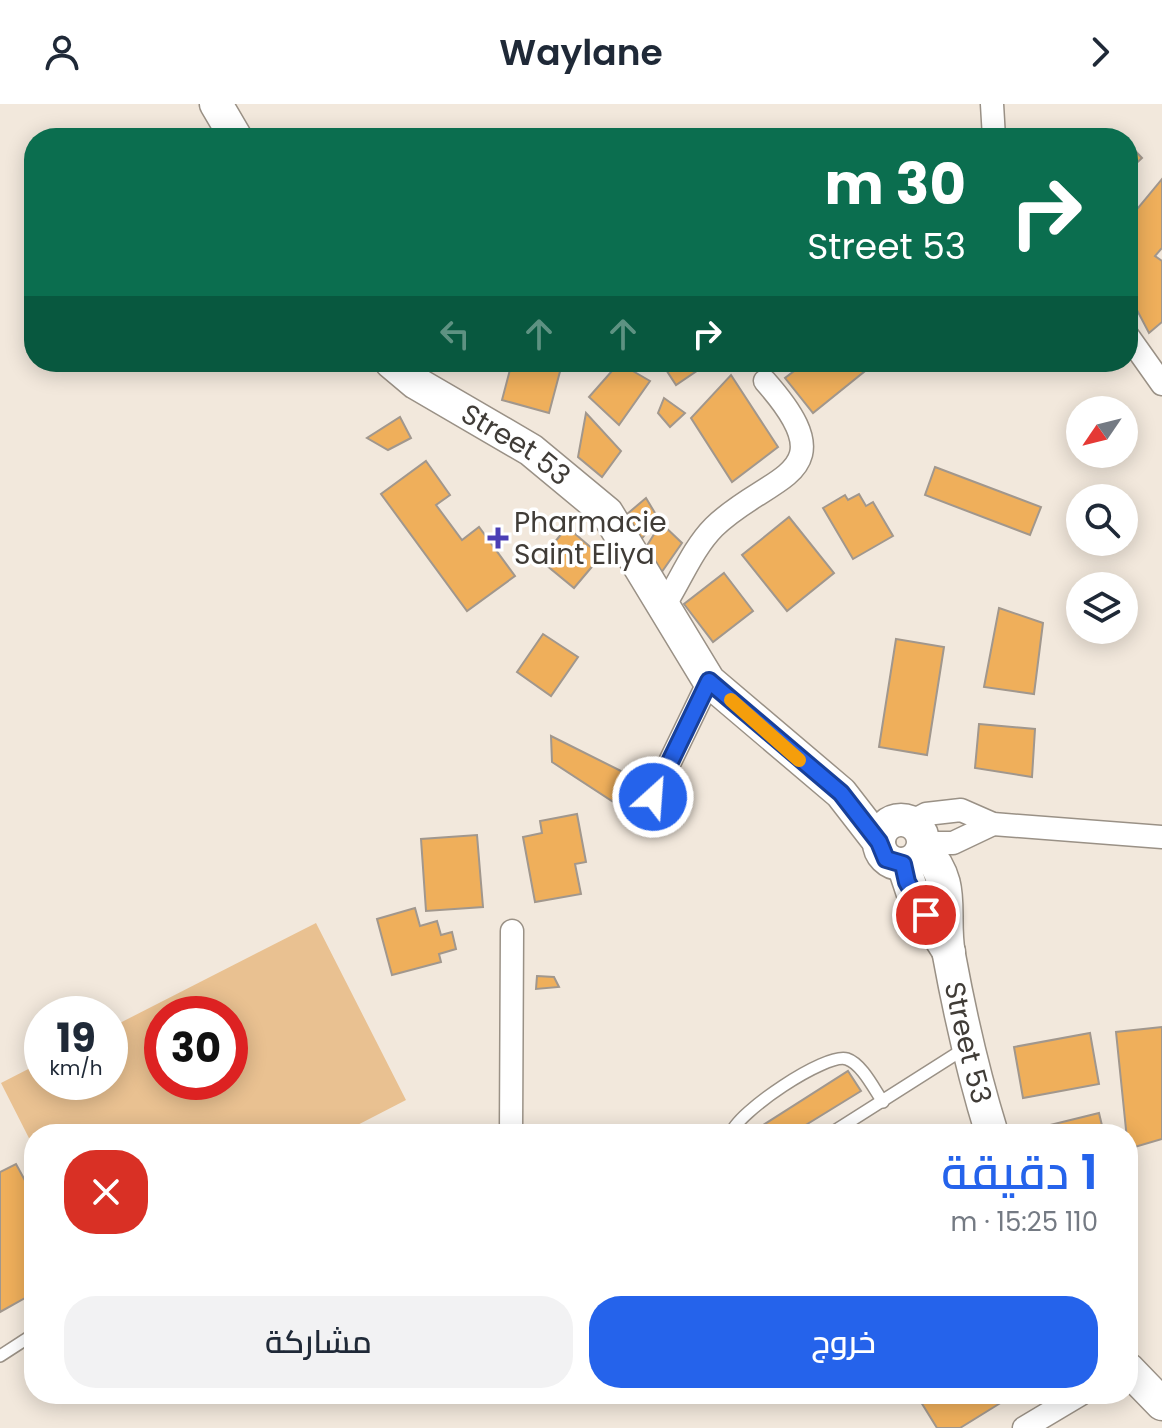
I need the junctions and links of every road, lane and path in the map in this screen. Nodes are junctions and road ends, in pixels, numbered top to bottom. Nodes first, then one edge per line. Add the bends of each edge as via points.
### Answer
1 (216, 104) edge
2 (992, 104) edge
3 (230, 128) edge
4 (993, 128) edge
5 (1138, 350) edge
6 (403, 372) edge
7 (765, 381) dead end
8 (1162, 384) edge
9 (664, 606) junction
10 (709, 681) junction
11 (841, 793) junction
12 (653, 797) dead end
13 (993, 824) junction
14 (1158, 835) edge
15 (919, 840) junction
16 (512, 931) dead end
17 (949, 952) junction
18 (970, 1045) junction
19 (883, 1102) junction
20 (511, 1124) edge
21 (737, 1124) edge
22 (847, 1124) edge
23 (990, 1124) edge
24 (24, 1340) edge
25 (0, 1356) edge
26 (1138, 1379) edge
27 (1064, 1404) edge
28 (1162, 1404) edge
29 (1024, 1428) edge

1 - 3 street
2 - 4 street
5 - 8 street
6 - 9 street, Street 53 via 531,450 577,485 607,513
7 - 9 street via 797,426 802,444 793,471 711,530
9 - 10 street, Street 53
10 - 11 street, Street 53
10 - 12 street
11 - 15 street via 874,801
11 - 15 street via 879,842 888,824
13 - 14 street
13 - 15 street
13 - 15 street via 961,810 935,812
15 - 17 street via 938,865 948,892
15 - 17 street via 907,882
16 - 20 street
17 - 18 street, Street 53
18 - 19 lane
18 - 23 street, Street 53
19 - 21 lane via 855,1063 844,1057 826,1060 742,1115
19 - 22 lane
24 - 25 lane
26 - 28 street
27 - 29 street

